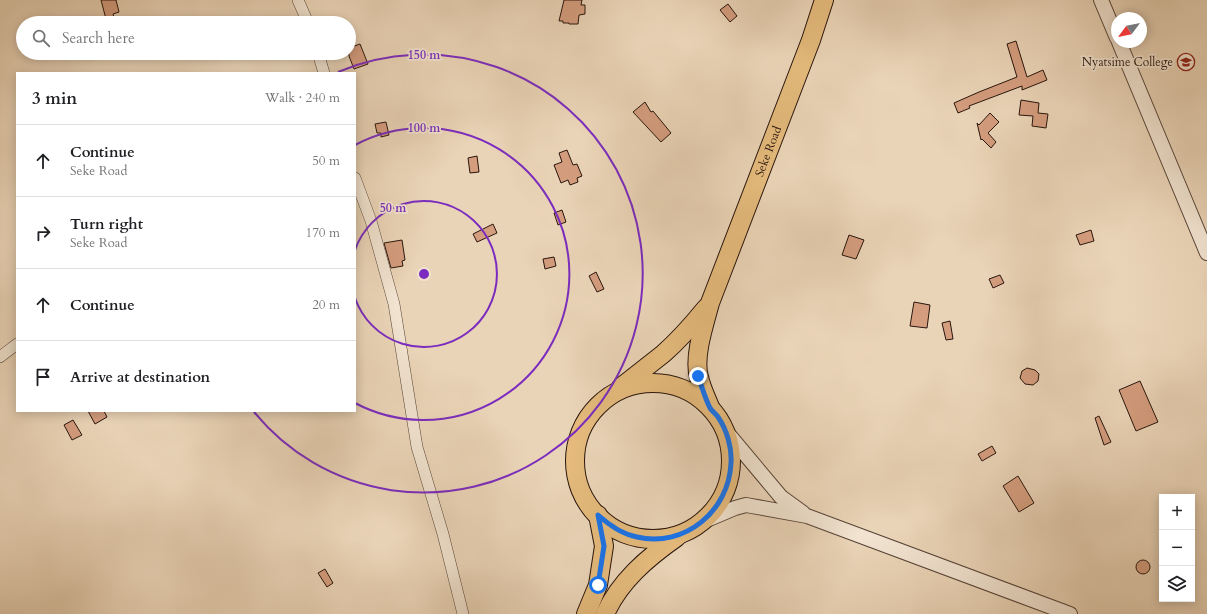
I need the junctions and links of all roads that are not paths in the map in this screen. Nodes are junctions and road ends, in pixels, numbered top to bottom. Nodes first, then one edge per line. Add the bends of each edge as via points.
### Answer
1 (298, 0) edge
2 (824, 0) edge
3 (1102, 0) edge
4 (305, 16) edge
5 (1111, 23) edge
6 (1121, 48) edge
7 (320, 60) edge
8 (324, 72) edge
9 (356, 181) edge
10 (1207, 253) edge
11 (710, 303) junction
12 (16, 345) edge
13 (0, 357) edge
14 (614, 393) junction
15 (711, 408) junction
16 (724, 429) junction
17 (598, 515) junction
18 (807, 516) junction
19 (702, 522) junction
20 (682, 534) junction
21 (463, 614) edge
22 (586, 614) edge
23 (605, 614) edge
24 (1070, 614) edge

1 - 4 street
2 - 11 main road, Seke Road
3 - 5 street
6 - 10 street
7 - 8 street
9 - 21 street via 371,221 394,304 417,447
11 - 14 main road via 663,354
11 - 15 main road via 697,364 698,376
12 - 13 street
14 - 15 main road via 630,386 647,383 665,384 682,388
14 - 17 main road via 590,414 577,442 576,474 584,496
15 - 16 main road
16 - 18 street via 780,497
16 - 19 main road via 730,445 729,479 714,510
17 - 20 main road via 623,533 637,537 668,538
17 - 22 main road via 604,546 598,585
18 - 19 street via 746,505
18 - 24 street
19 - 20 main road
20 - 23 main road via 660,549 625,580

